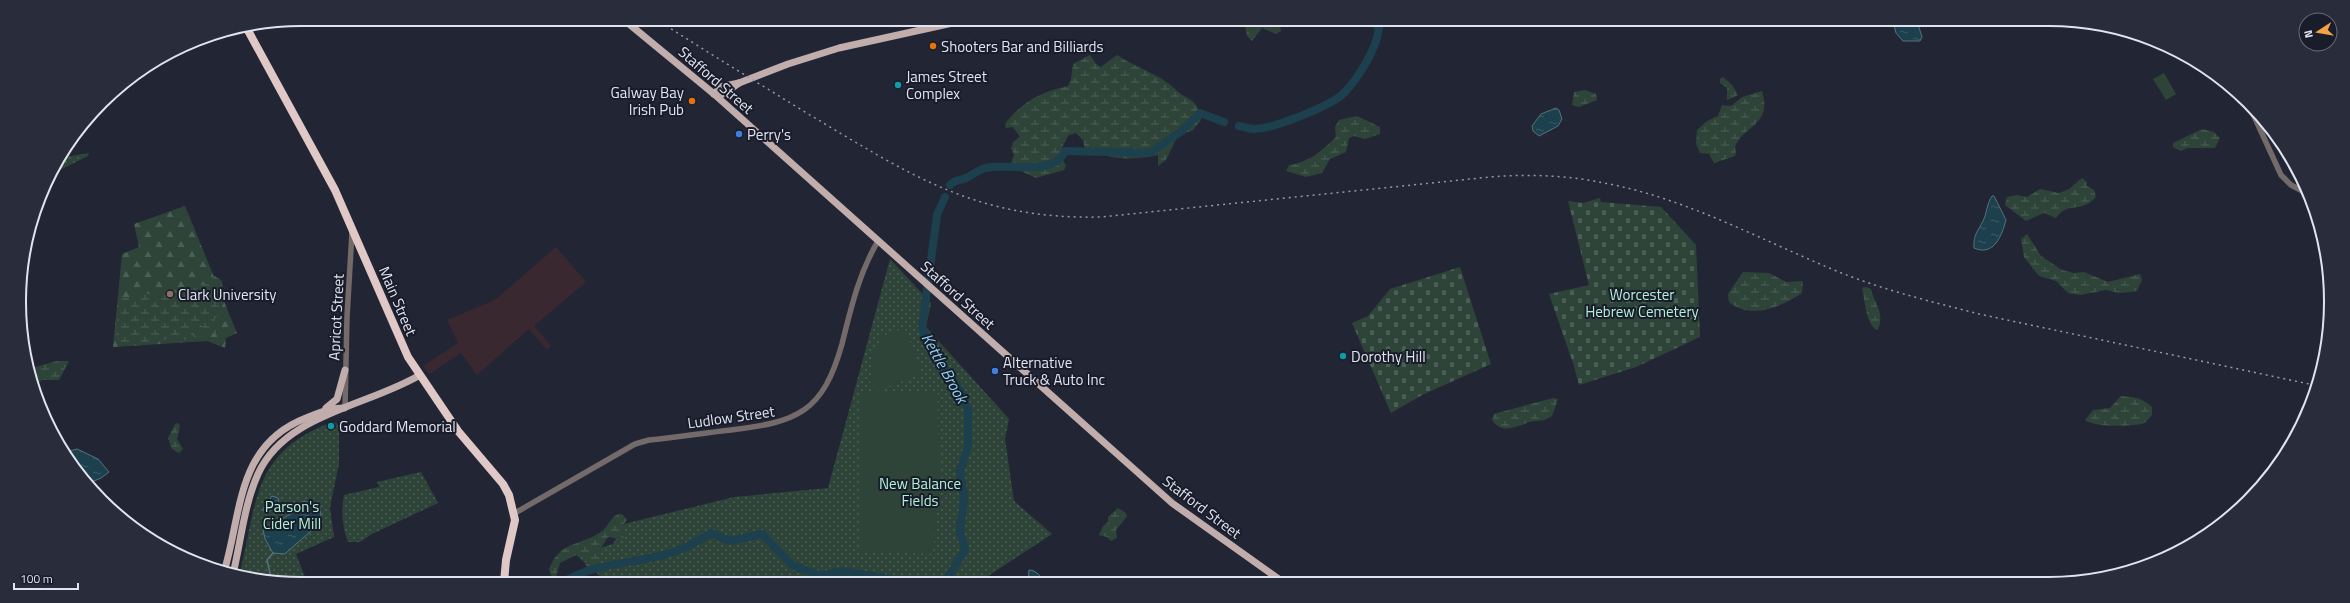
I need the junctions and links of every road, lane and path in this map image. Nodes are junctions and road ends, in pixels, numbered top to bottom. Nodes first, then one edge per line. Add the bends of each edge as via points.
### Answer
1 (631, 26) edge
2 (939, 26) edge
3 (247, 31) edge
4 (714, 94) junction
5 (2256, 120) edge
6 (2300, 190) edge
7 (352, 227) junction
8 (878, 241) junction
9 (362, 251) junction
10 (352, 256) junction
11 (345, 370) junction
12 (420, 375) junction
13 (345, 408) junction
14 (321, 412) junction
15 (515, 513) junction
16 (225, 566) edge
17 (234, 569) edge
18 (504, 577) edge
19 (1276, 577) edge

1 - 4 main road, Stafford Street
2 - 4 main road via 838,48 740,83 720,87
3 - 7 highway, Main Street
4 - 8 main road, Stafford Street
5 - 6 street via 2281,175
7 - 9 highway, Main Street
7 - 10 street, Apricot Street
8 - 15 street, Ludlow Street via 863,268 831,378 818,398 805,410 767,426 649,440 635,444
8 - 19 main road, Stafford Street via 1172,503
9 - 10 street
9 - 12 highway, Main Street via 402,344
10 - 11 street, Apricot Street
11 - 13 street, Apricot Street
11 - 14 main road via 337,399
12 - 13 main road via 396,388
12 - 15 highway, Main Street via 458,431 503,484
13 - 14 main road
13 - 17 main road via 296,430 277,446 263,464 250,494
14 - 16 main road via 286,428 254,462 241,493
15 - 18 highway

